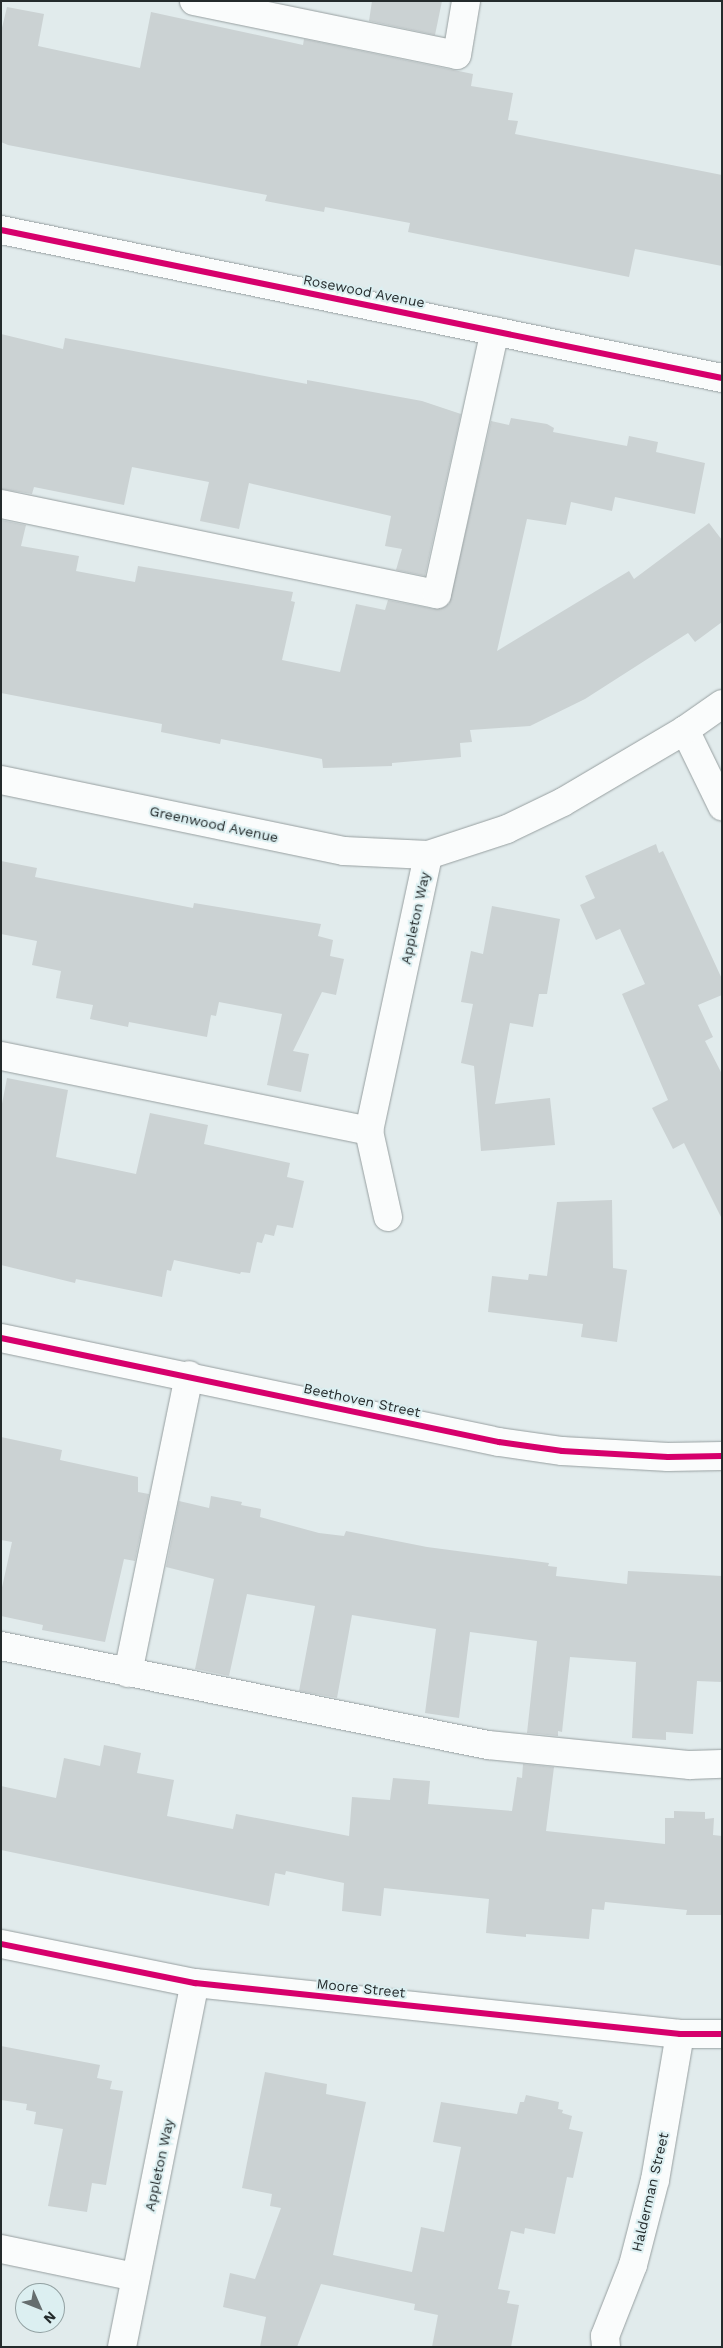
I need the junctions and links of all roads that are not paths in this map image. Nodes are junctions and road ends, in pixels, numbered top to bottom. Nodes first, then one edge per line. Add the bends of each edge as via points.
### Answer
1 (194, 1) edge
2 (466, 1) edge
3 (1, 230) edge
4 (495, 331) junction
5 (722, 378) edge
6 (1, 504) edge
7 (722, 704) edge
8 (685, 730) junction
9 (1, 780) edge
10 (722, 806) edge
11 (428, 855) junction
12 (1, 1056) edge
13 (369, 1131) junction
14 (388, 1217) dead end
15 (1, 1338) edge
16 (189, 1375) junction
17 (722, 1456) edge
18 (1, 1646) edge
19 (128, 1673) junction
20 (722, 1764) edge
21 (1, 1944) edge
22 (195, 1983) junction
23 (680, 2034) junction
24 (722, 2034) edge
25 (1, 2249) edge
26 (135, 2277) junction
27 (122, 2347) edge
28 (606, 2347) edge

1 - 2 street via 457,55
3 - 4 street, Rosewood Avenue
4 - 5 street, Rosewood Avenue
4 - 6 street via 437,594
7 - 8 street, Appleton Way
8 - 10 street
8 - 11 street, Appleton Way via 563,802 515,825
9 - 11 street, Greenwood Avenue via 344,851
11 - 13 street, Appleton Way
12 - 13 street
13 - 14 street, Appleton Way
15 - 16 street, Beethoven Street
16 - 17 street, Beethoven Street via 499,1442 562,1451 668,1457
16 - 19 street
18 - 19 street
19 - 20 street via 488,1745 690,1765
21 - 22 street, Moore Street
22 - 23 street, Moore Street
22 - 26 street, Appleton Way
23 - 24 street, Moore Street
23 - 28 street, Halderman Street via 655,2180 633,2265 605,2336
25 - 26 street
26 - 27 street, Appleton Way

